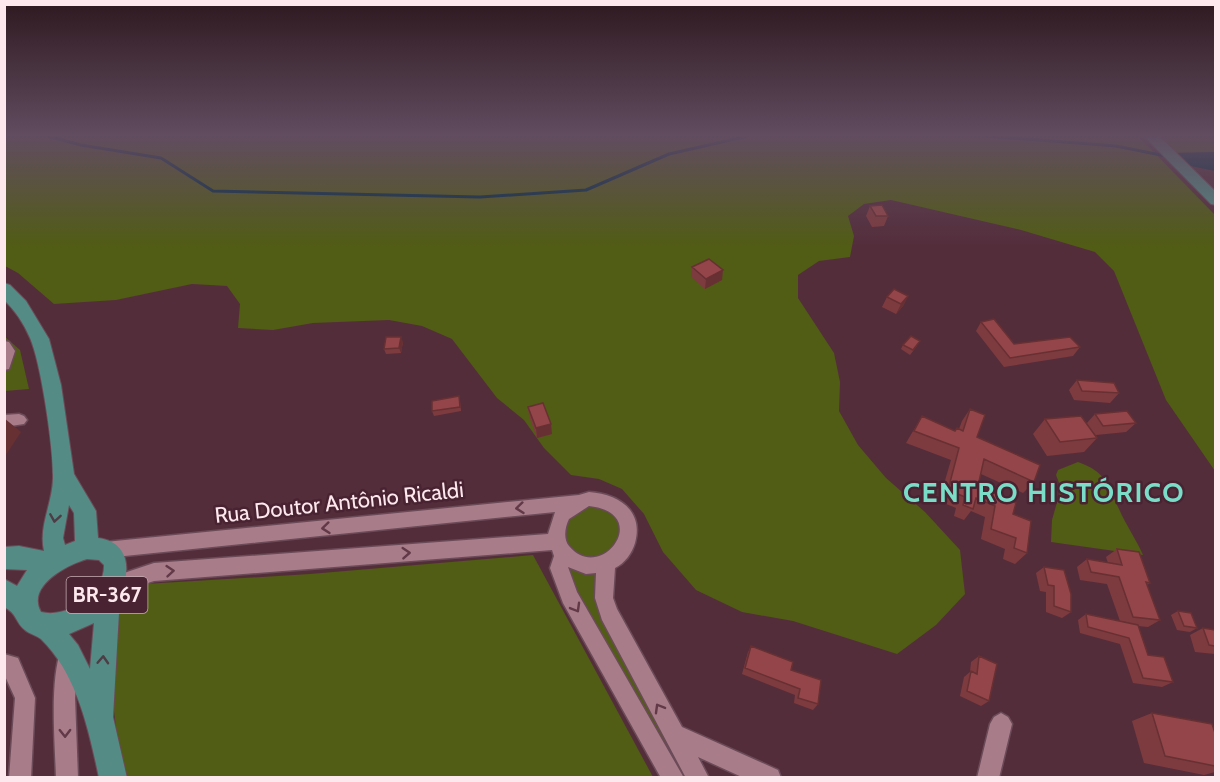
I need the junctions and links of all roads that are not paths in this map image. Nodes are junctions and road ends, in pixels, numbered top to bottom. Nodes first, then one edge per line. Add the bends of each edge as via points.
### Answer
1 (1186, 172) edge
2 (1215, 201) edge
3 (4, 289) edge
4 (4, 346) edge
5 (4, 365) edge
6 (64, 476) junction
7 (578, 502) junction
8 (560, 548) junction
9 (96, 549) junction
10 (4, 558) edge
11 (54, 561) junction
12 (606, 564) junction
13 (4, 590) edge
14 (110, 590) junction
15 (25, 604) junction
16 (46, 626) junction
17 (69, 654) junction
18 (4, 664) edge
19 (100, 719) junction
20 (1001, 724) dead end
21 (675, 735) junction
22 (20, 777) edge
23 (67, 777) edge
24 (112, 777) edge
25 (673, 777) edge
26 (698, 777) edge
27 (770, 777) edge
28 (988, 777) edge

1 - 2 main road
3 - 6 main road, BR-367 via 20,305 40,339
4 - 5 street via 8,351
6 - 9 main road, BR-367 via 85,511
6 -> 11 main road, BR-367 via 52,538
7 - 8 street via 561,516 556,526
7 -> 9 street, Rua Doutor Antônio Ricaldi
7 - 12 street via 589,499 612,503 627,519 630,529 625,550
8 - 12 street via 576,563
14 -> 8 street via 154,572
8 -> 25 street via 559,567 566,588
9 - 11 main road, BR-367
9 - 14 main road, BR-367 via 111,554 117,567
10 - 11 main road
11 - 15 main road, BR-367 via 32,584
21 -> 12 street via 609,613 604,598
13 - 15 main road
14 - 16 main road, BR-367 via 98,605 72,621
19 -> 14 main road, BR-367
15 - 16 main road, BR-367 via 31,619
16 - 17 main road, BR-367
17 - 19 main road, BR-367
17 -> 23 street via 65,698
18 - 22 street via 11,664 25,698
19 - 24 main road, BR-367
20 - 28 street
21 - 26 street
21 - 27 street

